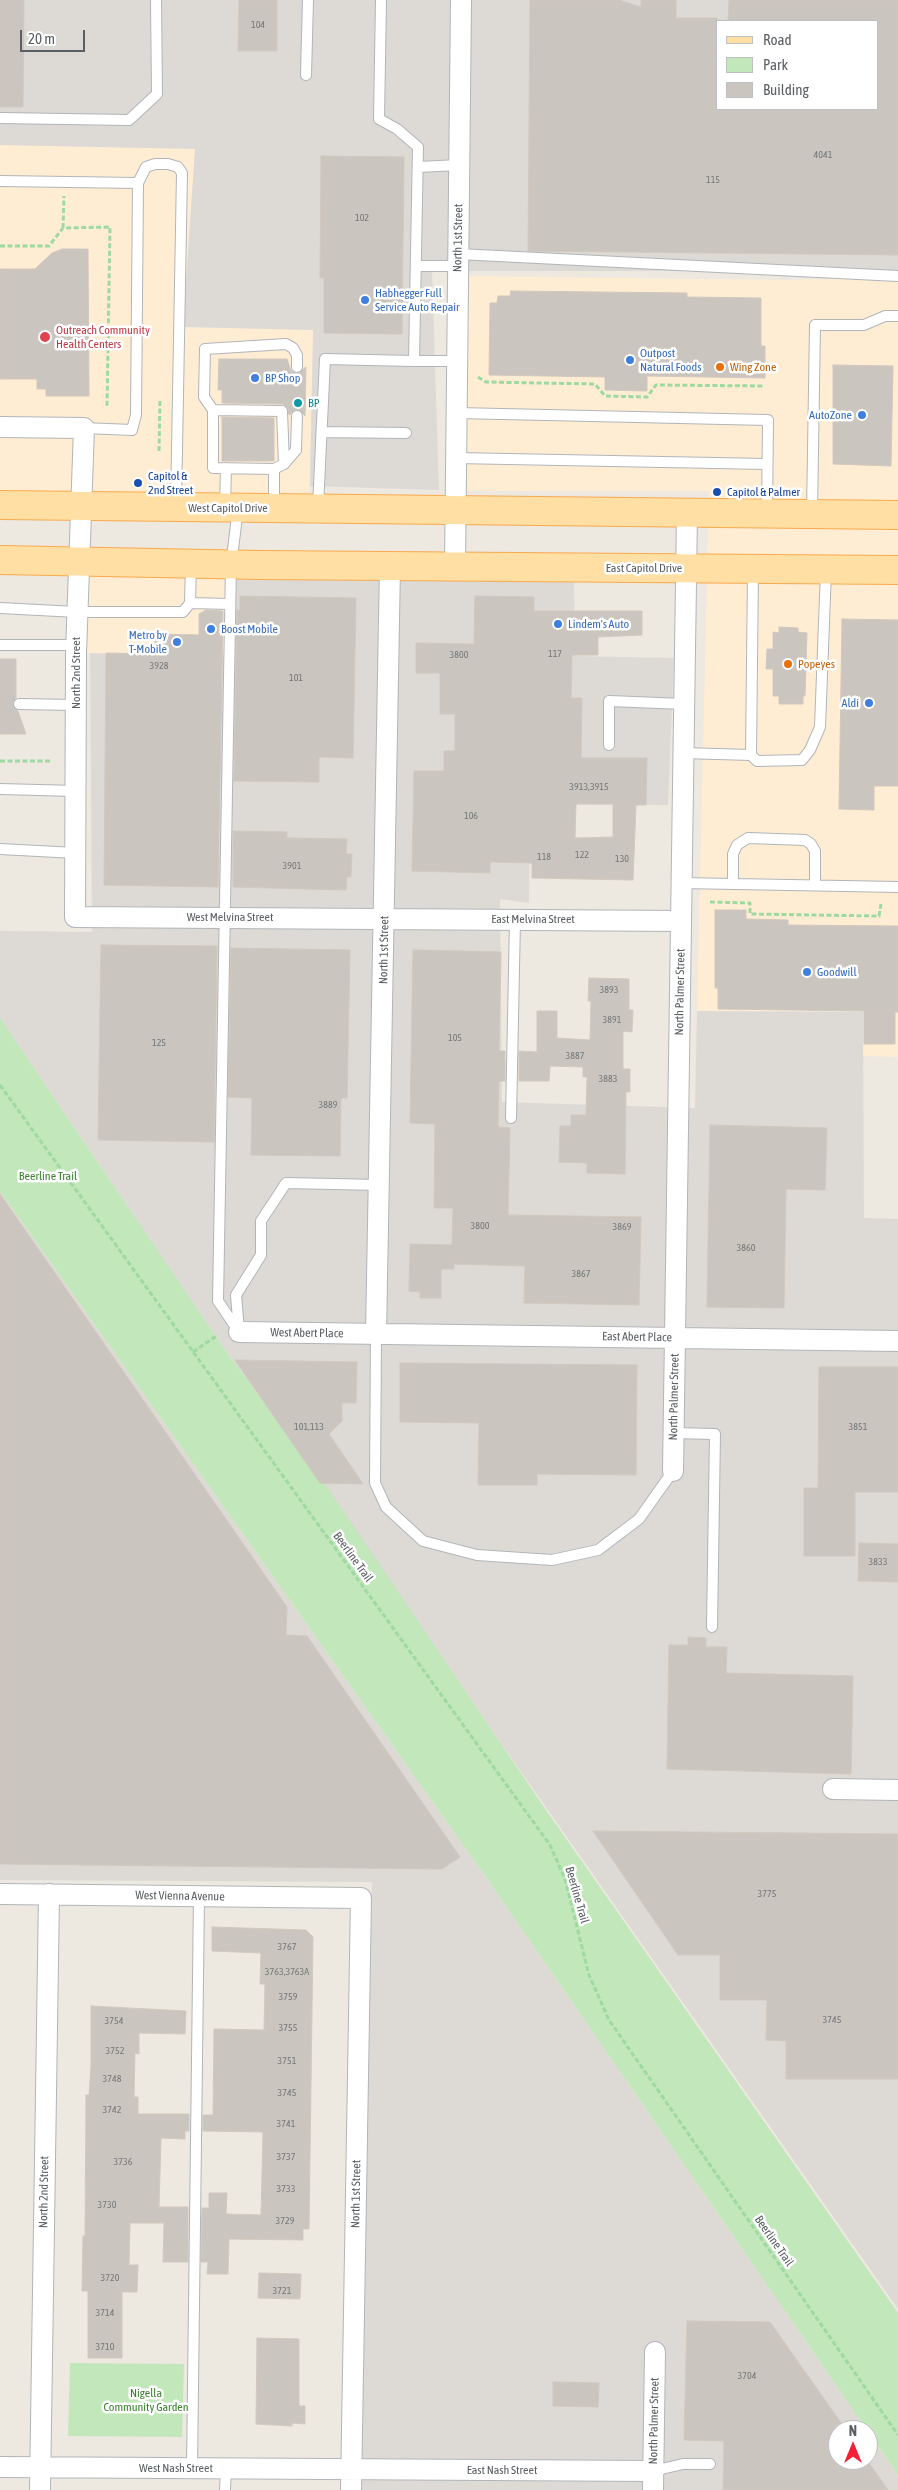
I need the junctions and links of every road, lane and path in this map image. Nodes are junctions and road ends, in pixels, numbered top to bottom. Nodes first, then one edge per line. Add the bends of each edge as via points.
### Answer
1 (156, 0) edge
2 (308, 0) edge
3 (381, 0) edge
4 (461, 0) edge
5 (306, 75) dead end
6 (0, 118) edge
7 (459, 165) junction
8 (418, 167) junction
9 (0, 181) edge
10 (64, 182) junction
11 (138, 183) junction
12 (63, 228) junction
13 (0, 246) edge
14 (458, 260) junction
15 (416, 266) junction
16 (898, 276) edge
17 (898, 316) edge
18 (414, 361) junction
19 (457, 361) junction
20 (297, 367) dead end
21 (766, 386) dead end
22 (107, 408) dead end
23 (214, 410) junction
24 (457, 413) junction
25 (297, 416) dead end
26 (0, 427) edge
27 (84, 428) junction
28 (322, 432) junction
29 (406, 433) dead end
30 (456, 458) junction
31 (767, 464) junction
32 (279, 466) junction
33 (226, 468) junction
34 (0, 506) edge
35 (82, 506) junction
36 (176, 507) junction
37 (232, 508) junction
38 (274, 508) junction
39 (318, 508) junction
40 (455, 510) junction
41 (686, 513) junction
42 (766, 514) junction
43 (812, 514) junction
44 (898, 515) edge
45 (0, 560) edge
46 (78, 561) junction
47 (191, 564) junction
48 (231, 565) junction
49 (390, 566) junction
50 (455, 567) junction
51 (686, 569) junction
52 (753, 569) junction
53 (826, 570) junction
54 (898, 570) edge
55 (190, 603) junction
56 (230, 604) junction
57 (0, 608) edge
58 (77, 612) junction
59 (0, 645) edge
60 (76, 645) junction
61 (19, 704) dead end
62 (684, 704) junction
63 (76, 705) junction
64 (609, 745) dead end
65 (683, 753) junction
66 (751, 755) junction
67 (0, 761) edge
68 (50, 761) dead end
69 (0, 789) edge
70 (76, 791) junction
71 (0, 849) edge
72 (76, 853) junction
73 (681, 883) junction
74 (733, 884) junction
75 (815, 885) junction
76 (898, 887) edge
77 (710, 902) dead end
78 (889, 904) dead end
79 (75, 917) joint
80 (225, 917) junction
81 (384, 918) junction
82 (515, 919) junction
83 (681, 921) junction
84 (0, 1085) edge
85 (511, 1118) dead end
86 (380, 1185) junction
87 (239, 1332) junction
88 (376, 1334) junction
89 (674, 1338) junction
90 (898, 1341) edge
91 (193, 1352) junction
92 (673, 1433) junction
93 (673, 1471) joint
94 (712, 1627) dead end
95 (833, 1789) dead end
96 (898, 1790) edge
97 (0, 1894) edge
98 (48, 1894) junction
99 (199, 1896) junction
100 (361, 1898) joint
101 (655, 2352) dead end
102 (898, 2434) edge
103 (710, 2464) dead end
104 (0, 2467) edge
105 (41, 2468) junction
106 (192, 2468) junction
107 (226, 2468) junction
108 (352, 2469) junction
109 (653, 2481) edge
110 (40, 2490) edge
111 (226, 2490) edge
112 (351, 2490) edge

1 - 6 lane via 157,94 129,120
2 - 5 lane
3 - 8 lane via 379,119 418,147
4 - 7 street, North 1st Street
7 - 8 lane
7 - 14 street, North 1st Street
8 - 15 lane
9 - 10 lane
10 - 11 lane
10 - 12 path
11 - 27 lane via 136,416 132,430
11 - 36 lane via 146,167 155,164 168,164 182,173
12 - 13 path via 49,246
12 - 22 path via 110,227
14 - 15 lane
14 - 16 lane
14 - 19 street, North 1st Street
15 - 18 lane
17 - 43 lane via 885,316 864,325 815,325
18 - 19 lane
18 - 28 lane via 325,359
19 - 21 path via 486,382 595,384 605,396 647,397 656,385
19 - 24 street, North 1st Street
20 - 23 lane via 297,355 286,344 205,349 204,397
23 - 32 lane via 243,413 282,411
23 - 33 lane via 213,468
24 - 30 street, North 1st Street
24 - 31 lane via 768,420
25 - 32 lane via 296,450
26 - 27 street
27 - 35 street, North 2nd Street
28 - 29 lane
28 - 39 lane
30 - 31 lane
30 - 40 street, North 1st Street
31 - 42 lane
32 - 33 lane
32 - 38 lane
33 - 37 lane
34 - 35 main road, West Capitol Drive
35 - 36 main road, West Capitol Drive
35 - 46 street, North 2nd Street
36 - 37 main road, West Capitol Drive
37 - 38 main road, West Capitol Drive
37 - 48 lane
38 - 39 main road, West Capitol Drive
39 - 40 main road, West Capitol Drive
40 - 41 main road
40 - 50 street, North 1st Street
41 - 42 main road
41 - 51 street, North Palmer Street
42 - 43 main road
43 - 44 main road
45 - 46 main road
46 - 47 main road
46 - 58 street, North 2nd Street
47 - 48 main road
47 - 55 lane
48 - 49 main road
48 - 56 lane
49 - 50 main road, East Capitol Drive
49 - 81 street, North 1st Street
50 - 51 main road, East Capitol Drive
51 - 52 main road, East Capitol Drive
51 - 62 street, North Palmer Street
52 - 53 main road, East Capitol Drive
52 - 66 lane
53 - 54 main road, East Capitol Drive
53 - 66 lane via 820,727 802,760 757,761
55 - 56 lane
55 - 58 lane via 183,612
56 - 80 lane
57 - 58 lane
58 - 60 street, North 2nd Street
59 - 60 lane
60 - 63 street, North 2nd Street
61 - 63 lane
62 - 64 lane via 609,701
62 - 65 street, North Palmer Street
63 - 70 street, North 2nd Street
65 - 66 lane
65 - 73 street, North Palmer Street
67 - 68 path
69 - 70 lane
70 - 72 street, North 2nd Street
71 - 72 lane
72 - 79 street, North 2nd Street
73 - 74 lane
73 - 83 street, North Palmer Street
74 - 75 lane
74 - 75 lane via 733,854 736,845 748,838 805,840 811,844 815,851
75 - 76 lane
77 - 78 path via 750,903 750,914 878,916 879,904
79 - 80 street, West Melvina Street
80 - 81 street, West Melvina Street
80 - 87 lane via 218,1301
81 - 82 street, East Melvina Street
81 - 86 street, North 1st Street
82 - 83 street, East Melvina Street
82 - 85 lane
83 - 89 street, North Palmer Street
84 - 91 path, Beerline Trail
86 - 87 lane via 286,1183 260,1221 261,1255 236,1295
86 - 88 street, North 1st Street
87 - 88 street, West Abert Place
87 - 91 path via 220,1334
88 - 89 street, East Abert Place
88 - 93 lane via 375,1483 386,1507 423,1541 477,1555 552,1560 598,1550 639,1519
89 - 90 street, East Abert Place
89 - 92 street, North Palmer Street
91 - 102 path, Beerline Trail via 550,1845 565,1879 589,1975 610,2020
92 - 93 street, North Palmer Street
92 - 94 lane via 715,1434
95 - 96 street
97 - 98 street, West Vienna Avenue
98 - 99 street, West Vienna Avenue
98 - 105 street, North 2nd Street
99 - 100 street, West Vienna Avenue
99 - 106 lane
100 - 108 street, North 1st Street
101 - 109 street, North Palmer Street
103 - 109 lane via 683,2464
104 - 105 street, West Nash Street
105 - 106 street, West Nash Street
105 - 110 street, North 2nd Street
106 - 107 street, West Nash Street
107 - 108 street, West Nash Street
107 - 111 lane
108 - 109 street, East Nash Street
108 - 112 street, North 1st Street

